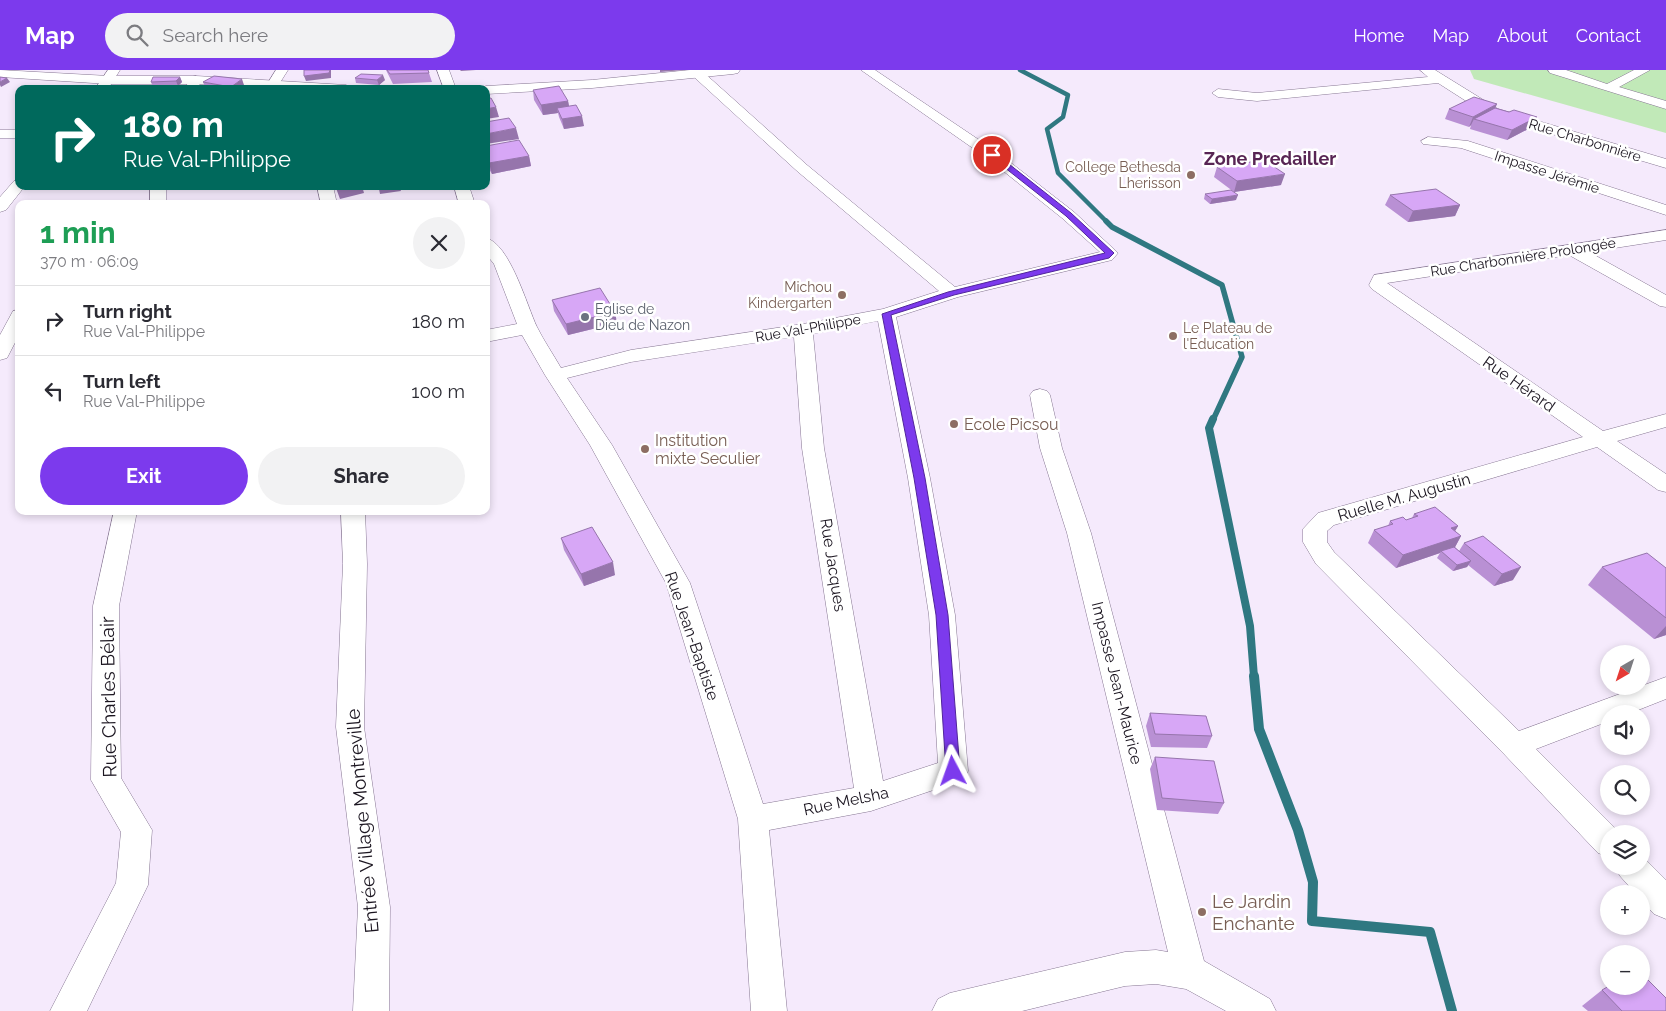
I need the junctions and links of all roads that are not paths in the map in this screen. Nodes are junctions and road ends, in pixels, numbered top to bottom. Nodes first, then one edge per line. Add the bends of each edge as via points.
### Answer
1 (282, 70) edge
2 (443, 70) edge
3 (733, 70) edge
4 (867, 70) edge
5 (1426, 70) edge
6 (1554, 70) edge
7 (1644, 70) edge
8 (0, 73) edge
9 (698, 74) junction
10 (1442, 78) junction
11 (108, 80) edge
12 (193, 85) edge
13 (273, 85) edge
14 (449, 85) edge
15 (1608, 88) junction
16 (490, 90) edge
17 (1218, 93) dead end
18 (1666, 104) edge
19 (0, 134) edge
20 (15, 134) edge
21 (1428, 141) dead end
22 (1666, 164) edge
23 (11, 188) edge
24 (0, 207) edge
25 (1666, 210) edge
26 (1666, 235) edge
27 (490, 248) edge
28 (1573, 250) junction
29 (1380, 279) joint
30 (952, 293) junction
31 (1666, 302) edge
32 (886, 314) junction
33 (15, 323) edge
34 (528, 328) junction
35 (802, 330) junction
36 (490, 335) edge
37 (0, 354) edge
38 (555, 375) junction
39 (1040, 395) dead end
40 (1666, 420) edge
41 (1599, 439) junction
42 (1666, 485) edge
43 (125, 515) edge
44 (353, 515) edge
45 (1666, 688) edge
46 (1514, 745) junction
47 (871, 798) junction
48 (753, 819) junction
49 (1600, 834) edge
50 (1640, 875) edge
51 (1666, 903) edge
52 (1190, 972) junction
53 (68, 1011) edge
54 (371, 1011) edge
55 (770, 1011) edge
56 (950, 1011) edge
57 (1258, 1011) edge

1 - 13 street
2 - 14 street
3 - 9 street
4 - 30 street, Rue Val-Philippe via 992,155 1110,253
5 - 10 street, Rue Charbonnière
6 - 15 street
7 - 15 street
8 - 11 street
9 - 16 street
9 - 30 street via 802,168
10 - 17 street via 1257,97
10 - 22 street, Rue Charbonnière via 1493,112
11 - 12 street
15 - 18 street
19 - 20 street
21 - 25 street, Impasse Jérémie via 1463,144
23 - 24 street
26 - 28 street, Rue Charbonnière Prolongée
27 - 34 street, Rue Jean-Baptiste via 502,263
28 - 29 street, Rue Charbonnière Prolongée
28 - 31 street
29 - 41 street, Rue Hérard via 1378,284 1412,310
30 - 32 street, Rue Val-Philippe
32 - 35 street, Rue Val-Philippe
32 - 47 street, Rue Melsha via 942,615 953,771
33 - 37 street
34 - 36 street
34 - 38 street, Rue Jean-Baptiste
35 - 38 street, Rue Val-Philippe via 631,356
35 - 47 street, Rue Jacques via 813,448
38 - 48 street, Rue Jean-Baptiste via 601,445 678,583
39 - 52 street, Impasse Jean-Maurice via 1051,448 1079,533
40 - 41 street, Ruelle M. Augustin
41 - 42 street, Rue Hérard
41 - 46 street, Ruelle M. Augustin via 1326,519 1315,529 1315,542 1325,558
43 - 53 street, Rue Charles Bélair via 106,606 106,780 137,830 132,885
44 - 54 street, Entrée Village Montreville via 355,564 350,727 374,907
45 - 46 street
46 - 49 street, Ruelle M. Augustin
47 - 48 street, Rue Melsha
48 - 55 street, Rue Jean-Baptiste
50 - 51 street
52 - 56 street via 1156,967 1125,969
52 - 57 street

